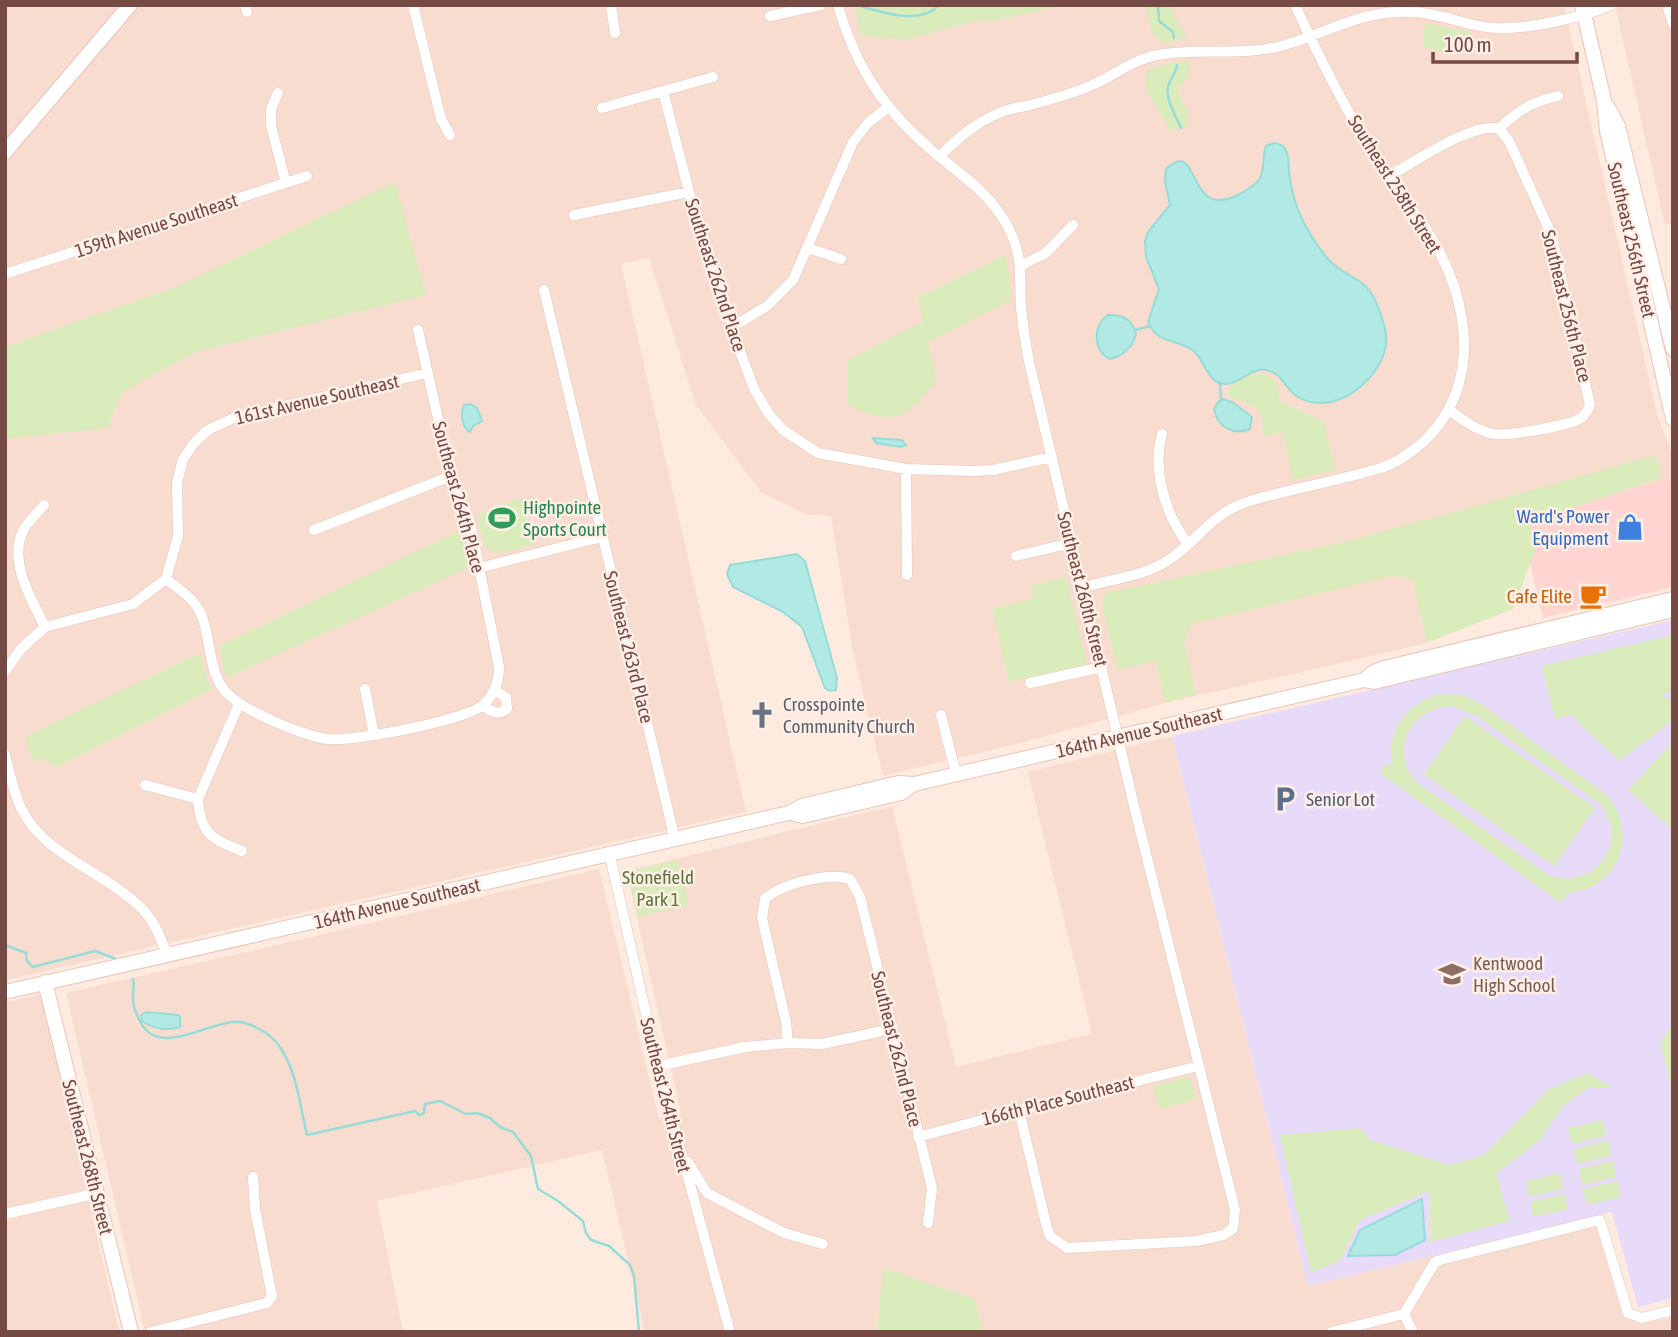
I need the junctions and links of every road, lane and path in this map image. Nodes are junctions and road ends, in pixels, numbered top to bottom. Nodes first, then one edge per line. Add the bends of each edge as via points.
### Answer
1 (130, 5) edge
2 (413, 5) edge
3 (611, 5) edge
4 (821, 5) edge
5 (838, 5) edge
6 (1295, 5) edge
7 (1611, 5) edge
8 (1667, 5) edge
9 (1413, 8) edge
10 (1583, 9) edge
11 (770, 16) dead end
12 (1673, 24) edge
13 (615, 33) dead end
14 (1309, 36) junction
15 (713, 77) dead end
16 (663, 91) junction
17 (278, 93) dead end
18 (1558, 96) dead end
19 (1604, 100) junction
20 (601, 108) dead end
21 (887, 108) junction
22 (1499, 129) junction
23 (450, 135) dead end
24 (5, 152) edge
25 (939, 157) junction
26 (307, 176) dead end
27 (1387, 177) junction
28 (286, 183) junction
29 (689, 192) junction
30 (574, 215) dead end
31 (1073, 225) dead end
32 (808, 248) junction
33 (841, 259) dead end
34 (1021, 265) junction
35 (5, 274) edge
36 (544, 290) dead end
37 (732, 327) junction
38 (418, 330) dead end
39 (1673, 349) edge
40 (426, 373) junction
41 (1450, 411) junction
42 (1673, 419) edge
43 (1162, 434) dead end
44 (1052, 457) junction
45 (906, 468) junction
46 (451, 476) junction
47 (44, 505) dead end
48 (314, 530) dead end
49 (602, 537) junction
50 (1072, 543) junction
51 (1187, 543) junction
52 (1016, 556) dead end
53 (479, 568) junction
54 (906, 575) dead end
55 (166, 579) junction
56 (1083, 587) junction
57 (1673, 599) edge
58 (1673, 610) edge
59 (45, 627) junction
60 (1102, 667) junction
61 (5, 671) edge
62 (1364, 680) junction
63 (1030, 683) dead end
64 (365, 689) dead end
65 (494, 690) junction
66 (239, 704) junction
67 (484, 704) junction
68 (941, 715) dead end
69 (374, 735) junction
70 (1118, 736) junction
71 (5, 754) edge
72 (956, 774) junction
73 (145, 785) dead end
74 (198, 799) junction
75 (675, 840) junction
76 (242, 851) dead end
77 (610, 856) junction
78 (167, 954) junction
79 (45, 982) junction
80 (5, 992) edge
81 (892, 1029) junction
82 (788, 1043) junction
83 (658, 1066) junction
84 (1199, 1066) junction
85 (1019, 1110) junction
86 (918, 1137) junction
87 (677, 1139) junction
88 (253, 1177) dead end
89 (98, 1193) junction
90 (5, 1214) edge
91 (928, 1223) dead end
92 (823, 1244) dead end
93 (1673, 1310) edge
94 (1404, 1314) junction
95 (131, 1332) edge
96 (151, 1332) edge
97 (730, 1332) edge
98 (1332, 1332) edge
99 (1413, 1332) edge

1 - 24 street
2 - 23 street via 441,119
3 - 13 street
4 - 11 street
5 - 21 street, Southeast 260th Street via 862,69
6 - 14 street, Southeast 258th Street
7 - 10 street
8 - 12 street
9 - 10 street via 1495,29
9 - 14 street via 1345,22
10 - 19 street, Southeast 256th Street
14 - 25 street via 1262,50 1155,55 1068,95 1001,111 961,135
14 - 27 street, Southeast 258th Street
15 - 16 street
16 - 20 street
16 - 29 street, Southeast 262nd Place
17 - 28 street via 271,109 271,126
18 - 22 street via 1521,108
19 - 39 street, Southeast 256th Street via 1618,126
19 - 42 street, Southeast 256th Street via 1607,131
21 - 25 street, Southeast 260th Street
21 - 32 street via 852,142
22 - 27 street via 1469,132
22 - 41 street, Southeast 256th Place via 1509,141 1552,236 1590,397 1588,411 1572,422 1510,434 1475,428
25 - 34 street, Southeast 260th Street via 998,210
26 - 28 street, 159th Avenue Southeast
27 - 41 street, Southeast 258th Street via 1437,247 1459,303 1464,358
28 - 35 street, 159th Avenue Southeast
29 - 30 street
29 - 37 street, Southeast 262nd Place
31 - 34 street via 1046,253
32 - 33 street
32 - 37 street via 793,281 767,306
34 - 44 street, Southeast 260th Street via 1027,351
36 - 49 street, Southeast 263rd Place
37 - 45 street, Southeast 262nd Place via 759,398 783,430 818,453
38 - 40 street, Southeast 264th Place
40 - 46 street, Southeast 264th Place
40 - 55 street, 161st Avenue Southeast via 236,417 208,430 183,459 177,483 178,536
41 - 51 street via 1414,449 1390,465 1241,503
43 - 51 street via 1158,465 1170,516
44 - 45 street, Southeast 262nd Place via 993,470
44 - 50 street, Southeast 260th Street
45 - 54 street
46 - 48 street
46 - 53 street, Southeast 264th Place via 470,522
47 - 59 street via 23,531 19,551 20,569
49 - 53 street
49 - 75 street, Southeast 263rd Place
50 - 52 street
50 - 56 street, Southeast 260th Street
51 - 56 street via 1156,568
53 - 65 street, Southeast 264th Place via 499,667
55 - 59 street via 133,604
55 - 66 street via 201,613 218,680
56 - 60 street, Southeast 260th Street
57 - 62 street, 164th Avenue Southeast via 1384,668
58 - 62 street, 164th Avenue Southeast via 1374,682
59 - 61 street
60 - 63 street
60 - 70 street, Southeast 260th Street
62 - 70 street, 164th Avenue Southeast
64 - 69 street
65 - 67 street, Southeast 264th Place
65 - 67 street via 506,697 507,709 494,712
66 - 69 street via 315,736
66 - 74 street
67 - 69 street via 465,714
68 - 72 street
70 - 72 street, 164th Avenue Southeast
70 - 84 street, Southeast 260th Street
71 - 78 street via 14,789 34,827 56,850 146,912
72 - 75 street, 164th Avenue Southeast via 898,783
73 - 74 street
74 - 76 street via 203,827
75 - 77 street, 164th Avenue Southeast
77 - 78 street, 164th Avenue Southeast
77 - 83 street, Southeast 264th Street
78 - 79 street, 164th Avenue Southeast
79 - 80 street, 164th Avenue Southeast
79 - 89 street, Southeast 268th Street
81 - 82 street via 822,1044
81 - 82 street, Southeast 262nd Place via 860,897 850,879 835,875 775,890 765,899 762,918
81 - 86 street, Southeast 262nd Place
82 - 83 street via 745,1047
83 - 87 street, Southeast 264th Street
84 - 85 street, 166th Place Southeast
84 - 85 street, Southeast 260th Street via 1235,1210 1233,1228 1224,1235 1196,1241 1066,1248 1056,1242 1047,1228
85 - 86 street, 166th Place Southeast
86 - 91 street, Southeast 262nd Place via 932,1188
87 - 92 street via 707,1193 784,1233
87 - 97 street, Southeast 264th Street
88 - 96 street via 272,1296 267,1303
89 - 90 street
89 - 95 street, Southeast 268th Street
93 - 94 street via 1642,1318 1628,1313 1600,1220 1440,1259
94 - 98 street
94 - 99 street

